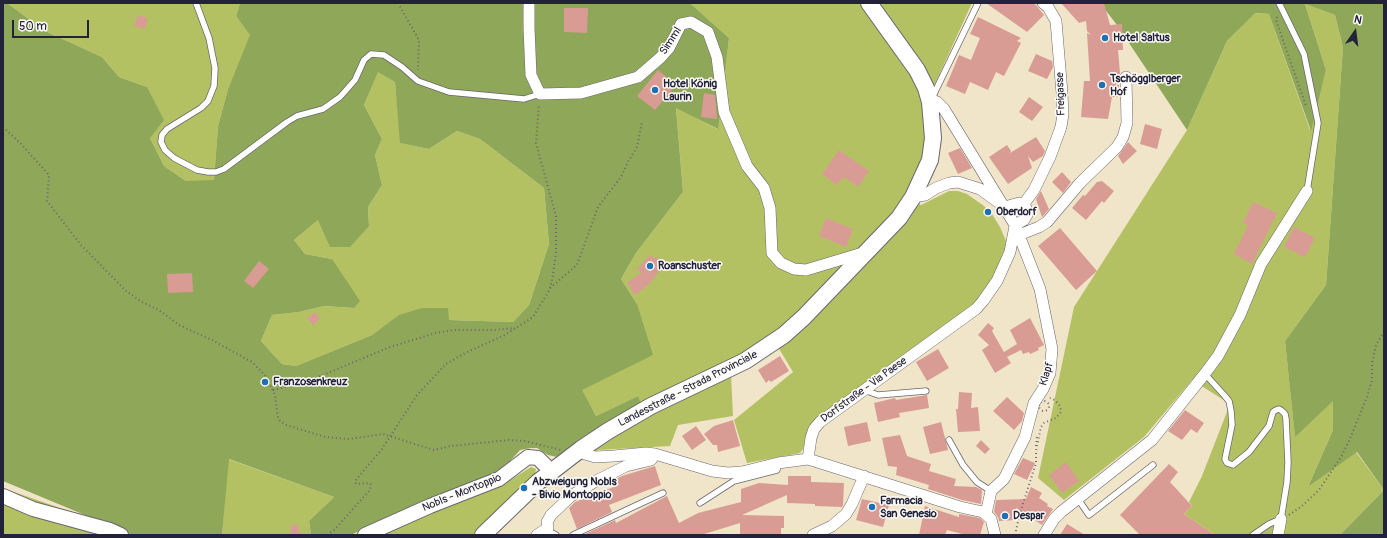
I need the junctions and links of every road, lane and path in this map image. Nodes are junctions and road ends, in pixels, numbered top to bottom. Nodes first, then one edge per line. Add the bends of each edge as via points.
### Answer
1 (196, 3) edge
2 (398, 3) edge
3 (529, 3) edge
4 (869, 3) edge
5 (978, 3) edge
6 (1043, 3) edge
7 (1279, 3) edge
8 (1277, 14) dead end
9 (1126, 77) dead end
10 (418, 80) junction
11 (540, 94) junction
12 (930, 102) junction
13 (642, 122) dead end
14 (1318, 123) junction
15 (3, 127) edge
16 (1307, 191) joint
17 (913, 197) junction
18 (1023, 205) junction
19 (1005, 208) junction
20 (1017, 230) junction
21 (867, 252) junction
22 (550, 288) junction
23 (516, 328) junction
24 (1384, 332) edge
25 (1205, 374) junction
26 (273, 390) junction
27 (864, 390) junction
28 (926, 391) dead end
29 (1045, 396) dead end
30 (389, 436) junction
31 (1036, 438) dead end
32 (949, 440) dead end
33 (1036, 451) junction
34 (575, 453) junction
35 (655, 454) junction
36 (808, 459) junction
37 (778, 463) junction
38 (1153, 465) dead end
39 (551, 471) junction
40 (864, 476) junction
41 (991, 491) junction
42 (663, 493) dead end
43 (3, 496) edge
44 (1078, 499) junction
45 (700, 503) dead end
46 (986, 514) junction
47 (1281, 519) junction
48 (552, 532) edge
49 (121, 535) edge
50 (328, 535) edge
51 (365, 535) edge
52 (483, 535) edge
53 (537, 535) edge
54 (573, 535) edge
55 (812, 535) edge
56 (995, 535) edge
57 (1015, 535) edge
58 (1044, 535) edge
59 (1253, 535) edge
60 (1278, 535) edge

1 - 10 lane via 209,38 215,68 214,86 208,101 194,114 167,129 162,135 162,142 174,158 197,170 216,172 224,169 287,122 297,116 323,109 340,97 355,80 364,60 371,54 384,55
2 - 10 path via 419,40
3 - 11 street via 531,75
4 - 12 main road, Landesstraße - Strada Provinciale via 917,70
5 - 12 lane
6 - 18 street, Freigasse via 1056,21 1063,114 1050,157 1034,190
7 - 14 lane via 1304,54
8 - 14 path via 1276,20 1299,88 1307,108
9 - 20 street via 1127,123 1117,147 1080,183 1047,222 1039,227
10 - 11 lane via 449,92 524,99
11 - 21 street, Simml via 581,93 638,77 669,48 681,24 691,22 708,32 718,57 724,112 747,166 764,188 770,208 772,253 781,263 794,269 806,270
11 - 22 path via 536,142 556,216 556,252
12 - 17 main road, Landesstraße - Strada Provinciale via 933,138 930,160
12 - 19 street via 937,102 944,109
13 - 22 path via 637,147 621,177 598,207 577,266
14 - 16 lane
15 - 26 path via 49,175 47,202 62,222 80,245 126,291 179,325 252,362 264,374
16 - 25 street via 1261,264 1240,315
17 - 19 street via 958,182 987,192
17 - 21 main road, Landesstraße - Strada Provinciale via 899,218
18 - 19 street via 1015,203
18 - 20 street, Dorfstraße - Via Paese via 1027,215
19 - 20 street
20 - 27 street, Dorfstraße - Via Paese via 997,281 976,309
20 - 41 street, Klapf via 1040,289 1052,349 1052,362 1049,377 1034,404 1020,447 1004,479
21 - 34 main road, Landesstraße - Strada Provinciale via 784,335 746,361 651,406
22 - 23 path via 533,317
23 - 26 path via 436,333 390,347 312,380
23 - 30 path via 446,364 417,395
24 - 47 path via 1376,344 1372,380 1367,397 1341,457 1319,490
25 - 44 street via 1152,440
25 - 47 lane via 1229,402 1232,425 1225,459 1230,465 1249,452 1259,441 1269,426 1273,412 1279,409 1285,414 1288,462
26 - 30 path via 278,417 286,425 325,437 349,439 383,434
27 - 28 lane via 878,395
27 - 36 street, Dorfstraße - Via Paese via 814,429
29 - 33 path via 1058,402 1061,412 1056,418 1042,425
30 - 34 path via 434,450 509,440 525,441
30 - 50 path via 382,449 356,481 356,484 370,483 370,490
31 - 33 path
32 - 41 lane via 963,465 977,482
33 - 57 path via 1036,463
34 - 35 street via 595,457 646,452
34 - 39 main road, Landesstraße - Strada Provinciale
35 - 37 street via 712,471 728,473
35 - 48 street via 651,460 626,466 571,496 547,522
36 - 37 street
36 - 40 street
37 - 45 lane via 777,470 734,481
38 - 44 lane via 1090,515
39 - 51 street, Nobls - Montoppio via 538,458 528,457 500,479
39 - 52 main road, Landesstraße - Strada Provinciale
40 - 46 street
40 - 55 street via 846,514 832,526
41 - 46 street
42 - 54 lane
43 - 49 street
44 - 58 street via 1057,516
46 - 56 street
47 - 59 lane
47 - 60 street
48 - 53 street

